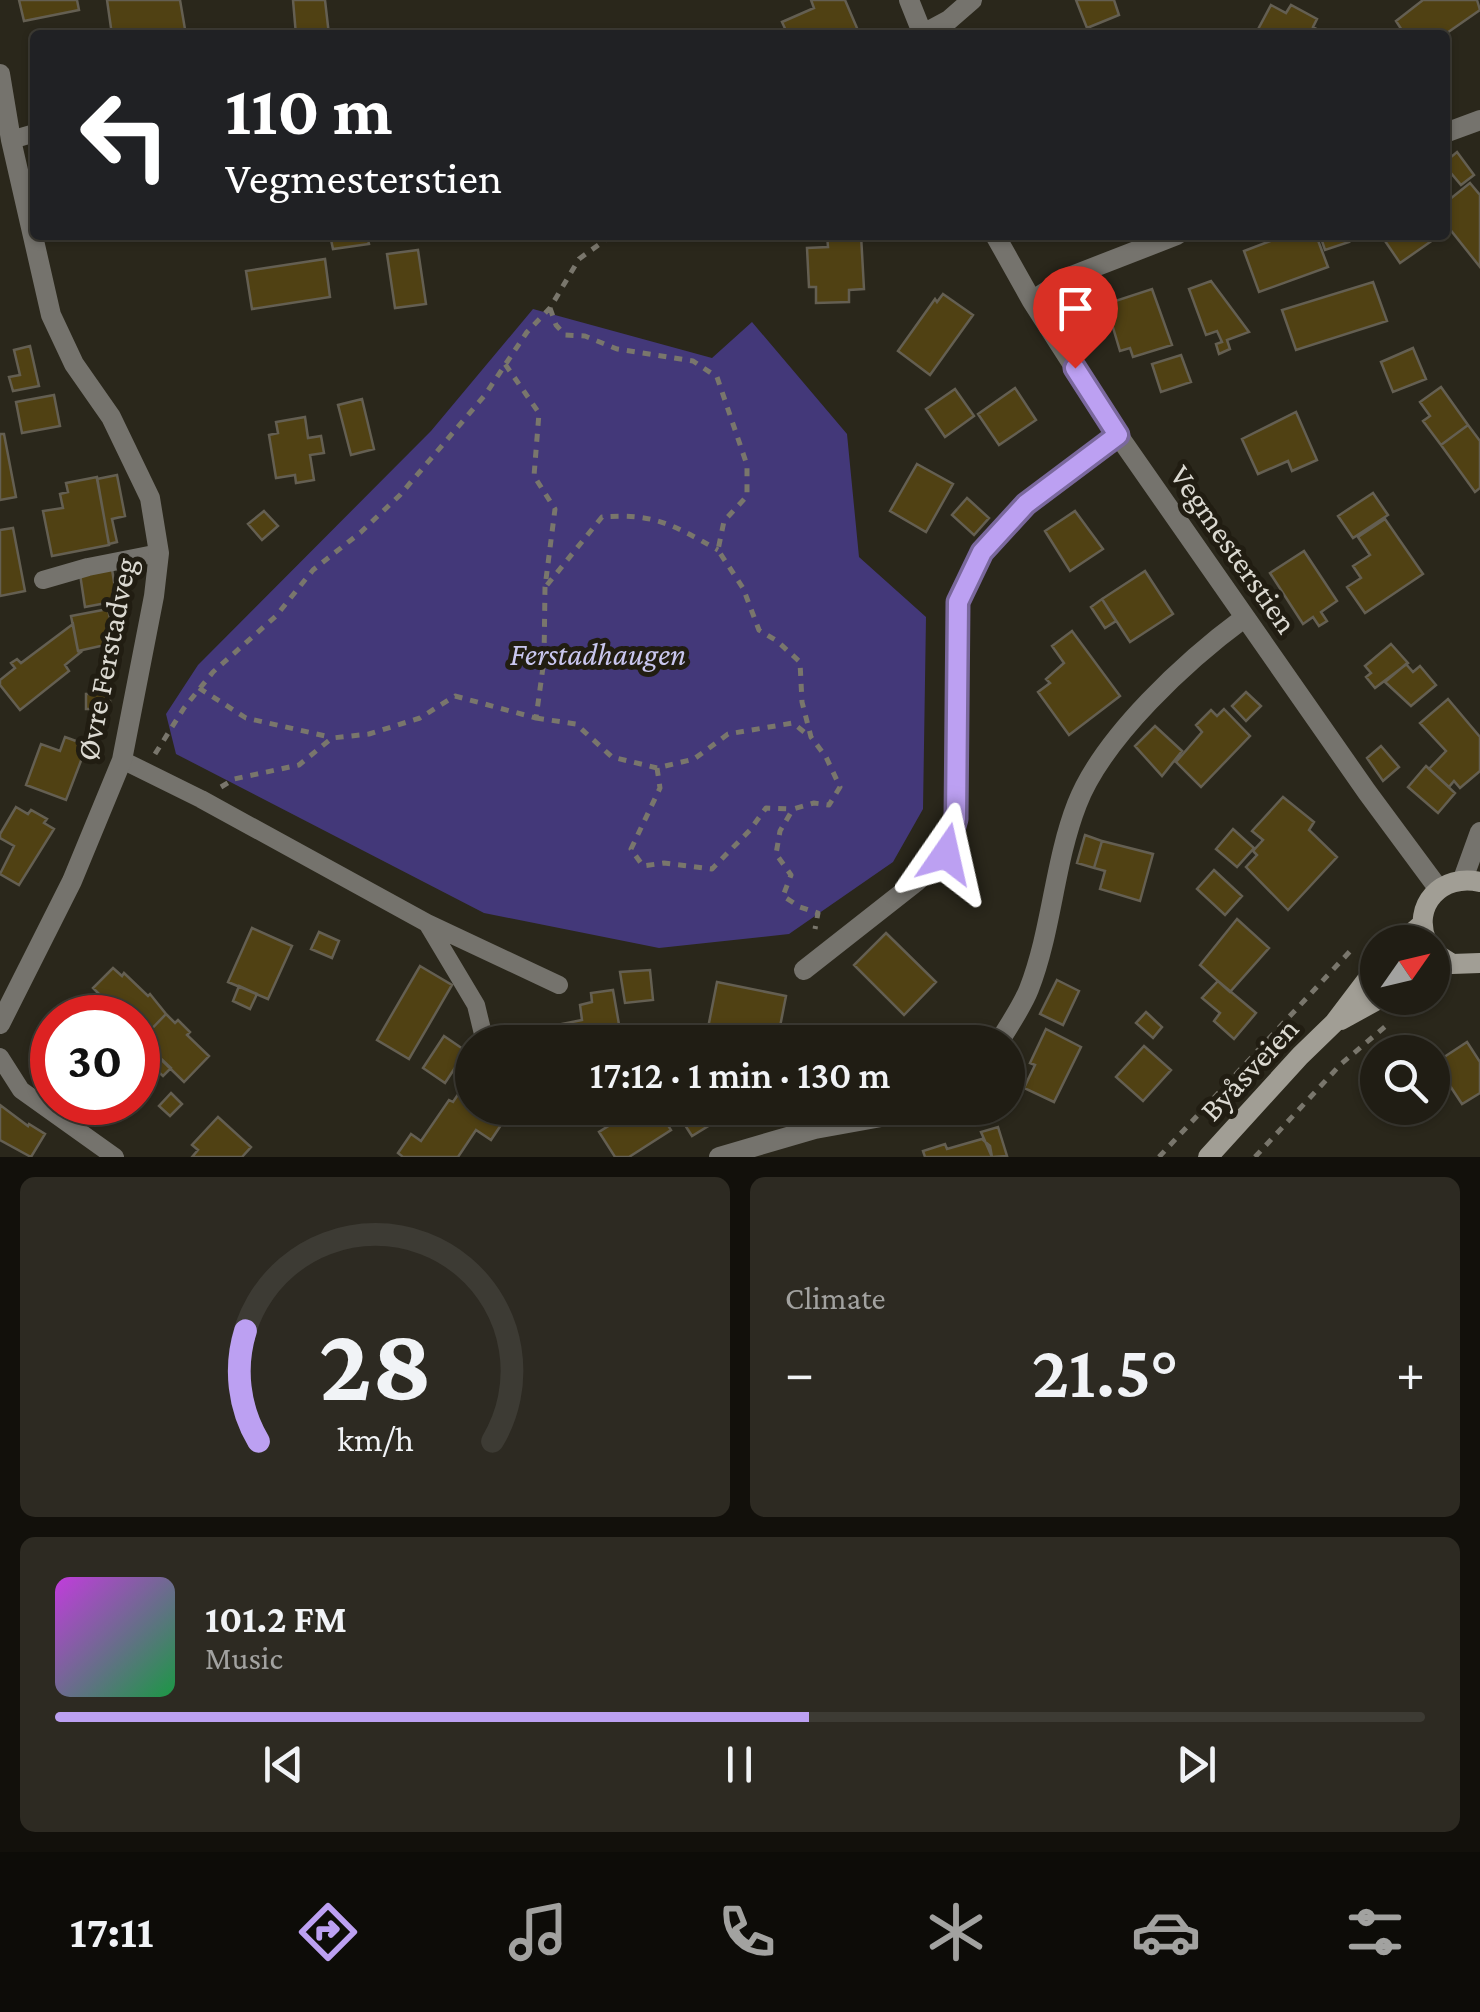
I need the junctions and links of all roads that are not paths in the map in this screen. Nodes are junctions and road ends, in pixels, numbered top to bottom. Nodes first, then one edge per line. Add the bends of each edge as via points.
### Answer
1 (909, 0) edge
2 (972, 0) edge
3 (921, 30) edge
4 (930, 30) edge
5 (0, 74) edge
6 (1480, 120) edge
7 (1450, 132) edge
8 (30, 134) edge
9 (11, 140) junction
10 (30, 223) edge
11 (34, 240) edge
12 (998, 240) edge
13 (1164, 240) edge
14 (1032, 301) junction
15 (1118, 435) junction
16 (159, 554) junction
17 (44, 580) dead end
18 (1244, 618) junction
19 (122, 760) junction
20 (1480, 832) edge
21 (1475, 880) edge
22 (1438, 888) junction
23 (427, 922) junction
24 (1424, 925) edge
25 (812, 963) road end
26 (1480, 964) edge
27 (1450, 967) edge
28 (559, 985) dead end
29 (1360, 989) edge
30 (1360, 1009) edge
31 (1334, 1023) junction
32 (0, 1024) edge
33 (481, 1025) edge
34 (1009, 1025) edge
35 (0, 1058) edge
36 (837, 1125) edge
37 (115, 1157) edge
38 (719, 1157) edge
39 (1208, 1157) edge

1 - 3 street
2 - 4 street
5 - 9 street, Øvre Ferstadveg
6 - 7 street
8 - 9 lane
9 - 10 street, Øvre Ferstadveg
11 - 16 street, Øvre Ferstadveg via 51,315 150,498
12 - 14 street, Vegmesterstien
13 - 14 street via 1069,276
14 - 15 street, Vegmesterstien
15 - 18 street, Vegmesterstien
15 - 25 street via 1026,504 982,552 958,602 956,819 946,854
16 - 17 lane
16 - 19 street, Øvre Ferstadveg
18 - 22 street, Vegmesterstien
18 - 34 street via 1167,685 1099,758 1076,805 1029,989
19 - 23 lane
19 - 32 street, Øvre Ferstadveg via 72,881
20 - 21 street
21 - 22 main road
22 - 24 main road via 1423,910
23 - 28 lane
23 - 33 lane
26 - 27 main road
29 - 31 main road, Byåsveien
30 - 31 main road, Byåsveien
31 - 39 main road, Byåsveien
35 - 37 lane via 21,1090
36 - 38 street

